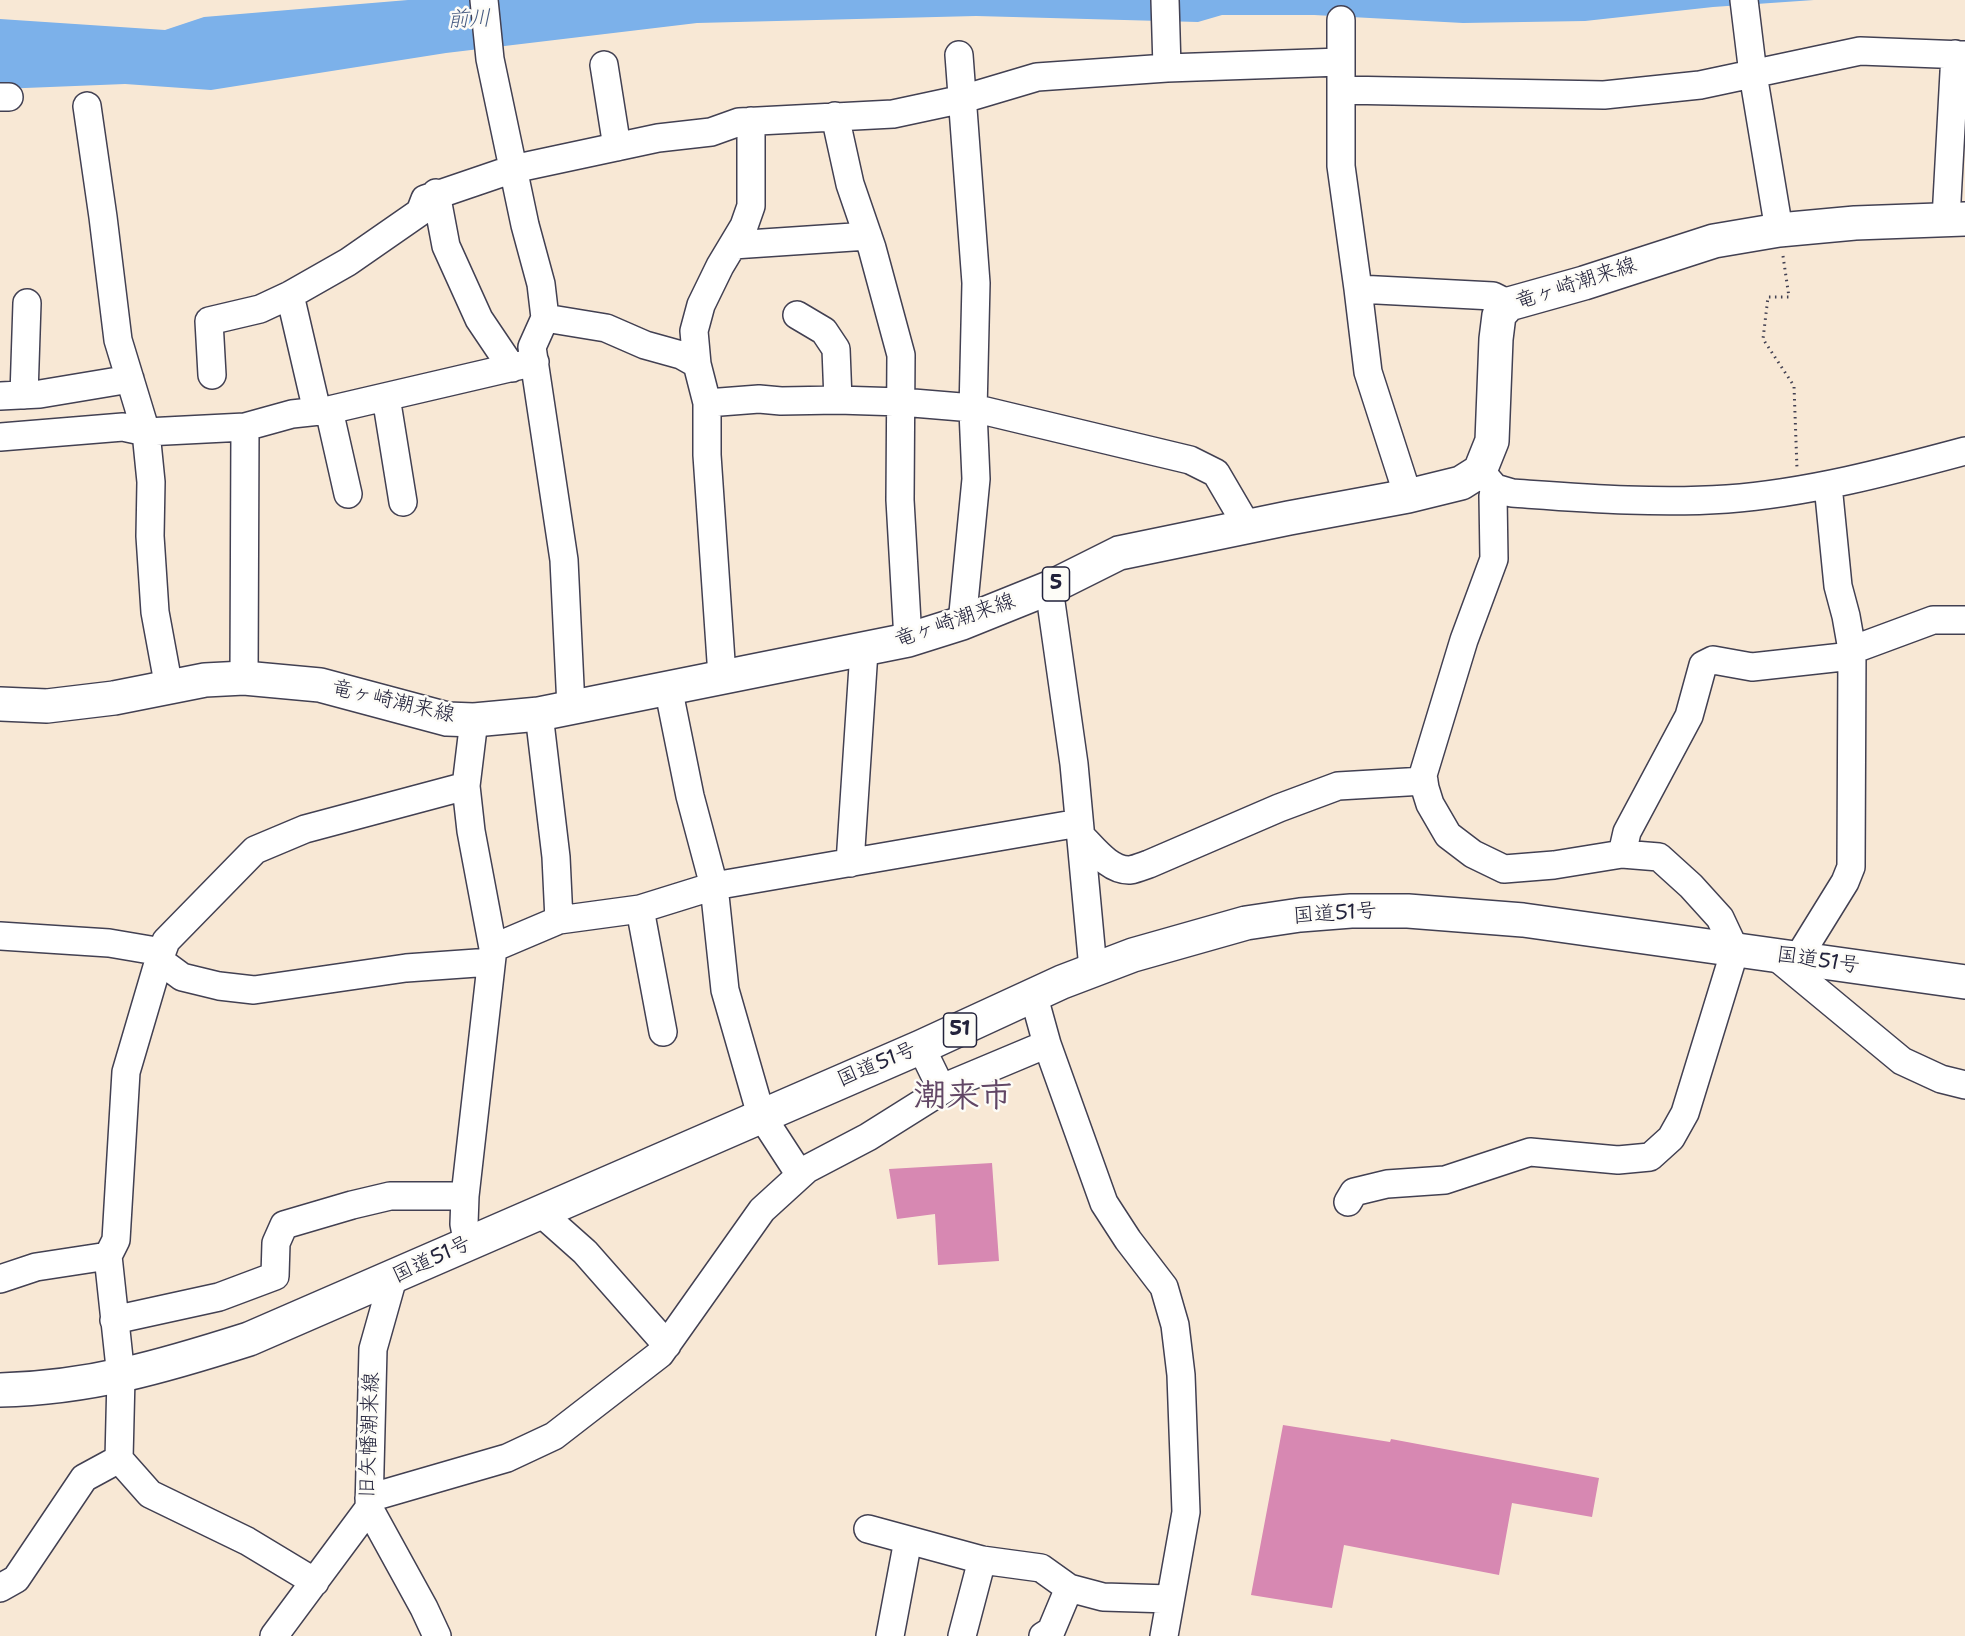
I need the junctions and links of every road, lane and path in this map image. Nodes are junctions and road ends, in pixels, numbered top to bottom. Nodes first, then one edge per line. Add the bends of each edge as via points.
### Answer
1 (484, 0) edge
2 (1744, 2) edge
3 (1165, 12) edge
4 (1341, 20) dead end
5 (959, 55) dead end
6 (1960, 55) edge
7 (1341, 62) junction
8 (604, 65) dead end
9 (1167, 69) junction
10 (1753, 75) junction
11 (1341, 90) junction
12 (963, 99) junction
13 (87, 106) dead end
14 (834, 116) junction
15 (751, 122) junction
16 (617, 147) junction
17 (513, 169) junction
18 (436, 193) junction
19 (1956, 219) edge
20 (1779, 230) junction
21 (868, 236) junction
22 (733, 245) junction
23 (1358, 289) junction
24 (290, 295) junction
25 (27, 303) dead end
26 (1509, 304) junction
27 (797, 315) dead end
28 (545, 318) junction
29 (697, 364) junction
30 (523, 365) junction
31 (212, 375) dead end
32 (130, 379) junction
33 (12, 396) edge
34 (386, 397) junction
35 (838, 400) junction
36 (901, 402) junction
37 (707, 404) junction
38 (973, 408) junction
39 (323, 410) junction
40 (245, 426) junction
41 (146, 432) junction
42 (0, 437) edge
43 (1965, 452) edge
44 (1487, 479) junction
45 (1828, 485) junction
46 (1798, 489) junction
47 (348, 494) dead end
48 (1408, 496) junction
49 (403, 501) dead end
50 (1247, 526) junction
51 (1049, 588) junction
52 (1965, 620) edge
53 (962, 623) junction
54 (908, 640) junction
55 (864, 651) junction
56 (1852, 653) junction
57 (722, 676) junction
58 (244, 678) junction
59 (668, 687) junction
60 (169, 688) junction
61 (0, 704) edge
62 (571, 707) junction
63 (539, 714) junction
64 (474, 720) junction
65 (1424, 781) junction
66 (466, 786) junction
67 (1080, 830) junction
68 (1622, 854) junction
69 (850, 863) junction
70 (714, 886) junction
71 (640, 909) junction
72 (560, 920) junction
73 (0, 936) edge
74 (1735, 950) junction
75 (492, 955) junction
76 (160, 956) junction
77 (1786, 957) junction
78 (1093, 969) junction
79 (1965, 982) edge
80 (1034, 997) junction
81 (663, 1032) dead end
82 (1047, 1044) junction
83 (921, 1047) junction
84 (1965, 1085) edge
85 (942, 1090) junction
86 (761, 1115) junction
87 (800, 1175) junction
88 (465, 1196) junction
89 (1348, 1202) dead end
90 (540, 1212) junction
91 (468, 1244) junction
92 (108, 1256) junction
93 (393, 1278) junction
94 (0, 1279) edge
95 (114, 1320) junction
96 (667, 1345) junction
97 (121, 1377) junction
98 (0, 1390) edge
99 (119, 1460) junction
100 (369, 1503) junction
101 (868, 1529) dead end
102 (908, 1540) junction
103 (982, 1560) junction
104 (315, 1582) junction
105 (0, 1587) edge
106 (1070, 1588) junction
107 (1170, 1599) junction
108 (276, 1635) edge
109 (437, 1636) edge
110 (890, 1636) edge
111 (962, 1636) edge
112 (1043, 1636) edge
113 (1164, 1636) edge

1 - 17 street via 489,59
2 - 10 street
3 - 9 street
4 - 7 street
5 - 12 street
6 - 10 street via 1860,51
6 - 19 street
7 - 9 street
7 - 11 street
8 - 16 street
9 - 12 street via 1037,77
10 - 11 street via 1604,95
10 - 20 street
11 - 23 street via 1341,166
12 - 14 street via 893,114
12 - 38 street via 976,283
13 - 32 street via 118,340
14 - 15 street
14 - 21 street via 850,184
15 - 16 street
15 - 22 street via 751,207
16 - 17 street
17 - 18 street
17 - 28 street via 541,284
18 - 24 street via 425,199 420,212 348,262
18 - 30 street via 446,246 479,319
19 - 20 main road, 竜ヶ崎潮来線
20 - 26 main road, 竜ヶ崎潮来線 via 1714,241
20 - 46 path via 1790,297 1768,297 1763,339 1794,386
21 - 22 street
21 - 36 street via 901,355
22 - 29 street via 701,305 694,331
23 - 26 street via 1493,296
23 - 48 street via 1368,372
24 - 31 street via 260,309 209,321
24 - 39 street
25 - 33 street
26 - 44 main road, 竜ヶ崎潮来線 via 1499,315
27 - 35 street via 824,331 836,349
28 - 29 street via 606,328
28 - 30 street
29 - 37 street
30 - 34 street
30 - 62 street via 564,560
32 - 33 street
32 - 41 street
34 - 39 street
34 - 49 street
35 - 36 street
35 - 37 street via 759,399
36 - 38 street
36 - 54 street via 900,500
37 - 57 street
38 - 50 street via 1190,460 1216,473
38 - 53 street via 976,478
39 - 40 street
39 - 47 street
40 - 41 street
40 - 58 street
41 - 42 street via 123,427
41 - 60 street via 156,612
43 - 45 street
44 - 46 street via 1512,493 1636,501 1727,499
44 - 48 main road, 竜ヶ崎潮来線 / 5
44 - 65 street via 1493,496 1494,559 1464,640
45 - 46 street
45 - 56 street via 1838,586
48 - 50 main road, 竜ヶ崎潮来線 / 5
50 - 51 main road, 竜ヶ崎潮来線 / 5 via 1119,553
51 - 53 main road, 竜ヶ崎潮来線 / 5
51 - 67 street
52 - 56 street via 1933,620
53 - 54 main road, 竜ヶ崎潮来線 / 5
54 - 55 main road, 竜ヶ崎潮来線 / 5
55 - 57 main road, 竜ヶ崎潮来線 / 5
55 - 69 street
56 - 68 street via 1752,667 1713,660 1703,665 1689,716 1627,832
56 - 77 street via 1851,867 1845,882
57 - 59 main road, 竜ヶ崎潮来線 / 5
58 - 60 main road, 竜ヶ崎潮来線 / 5 via 205,680
58 - 64 main road, 竜ヶ崎潮来線 / 5 via 320,685 437,717
59 - 62 main road, 竜ヶ崎潮来線 / 5
59 - 70 street via 690,796
60 - 61 main road, 竜ヶ崎潮来線 / 5 via 47,706
62 - 63 main road, 竜ヶ崎潮来線 / 5
63 - 64 main road, 竜ヶ崎潮来線 / 5
63 - 72 street
64 - 66 street
65 - 67 street via 1338,786 1131,870 1112,864
65 - 68 street via 1430,804 1448,834 1473,854 1504,869
66 - 75 street
66 - 76 street via 305,829 255,850 166,941
67 - 69 street
67 - 78 street
68 - 74 street via 1659,857 1720,918
69 - 70 street
70 - 71 street
70 - 86 street via 725,990
71 - 72 street
71 - 81 street
72 - 75 street
73 - 76 street via 109,943
74 - 77 main road, 国道51号 / 51
74 - 78 main road, 国道51号 / 51 via 1493,917 1352,911 1246,923
74 - 89 street via 1685,1113 1671,1138 1650,1157 1618,1160 1530,1152 1445,1180 1387,1184 1354,1192
75 - 76 street via 254,990 182,977
75 - 88 street
76 - 92 street via 126,1072 116,1240
77 - 79 main road, 国道51号 / 51
77 - 84 street via 1902,1061
78 - 80 main road, 国道51号 / 51
80 - 82 street
80 - 83 main road, 国道51号 / 51
82 - 85 street
82 - 107 street via 1104,1203 1164,1287 1175,1325 1181,1375 1186,1512
83 - 85 street
83 - 86 main road, 国道51号 / 51
85 - 87 street
86 - 87 street
86 - 90 main road, 国道51号 / 51
87 - 96 street via 762,1210
88 - 91 street
88 - 95 street via 390,1196 284,1225 276,1243 275,1275 219,1297
90 - 91 main road, 国道51号 / 51
90 - 96 street via 585,1252
91 - 93 main road, 国道51号 / 51
92 - 94 street via 36,1267
92 - 95 street
93 - 97 main road, 国道51号 / 51 via 249,1340
93 - 100 street, 旧矢幡潮来線 via 373,1349
95 - 97 street
96 - 100 street via 554,1436 507,1458
97 - 98 main road, 国道51号 / 51
97 - 99 street
99 - 104 street via 150,1494 247,1541
99 - 105 street via 84,1479 16,1579
100 - 104 street, 旧矢幡潮来線
100 - 109 street
101 - 102 street
102 - 103 street
102 - 110 street
103 - 106 street via 1041,1568
103 - 111 street
104 - 108 street, 旧矢幡潮来線
106 - 107 street via 1103,1596
106 - 112 street via 1051,1631
107 - 113 street

